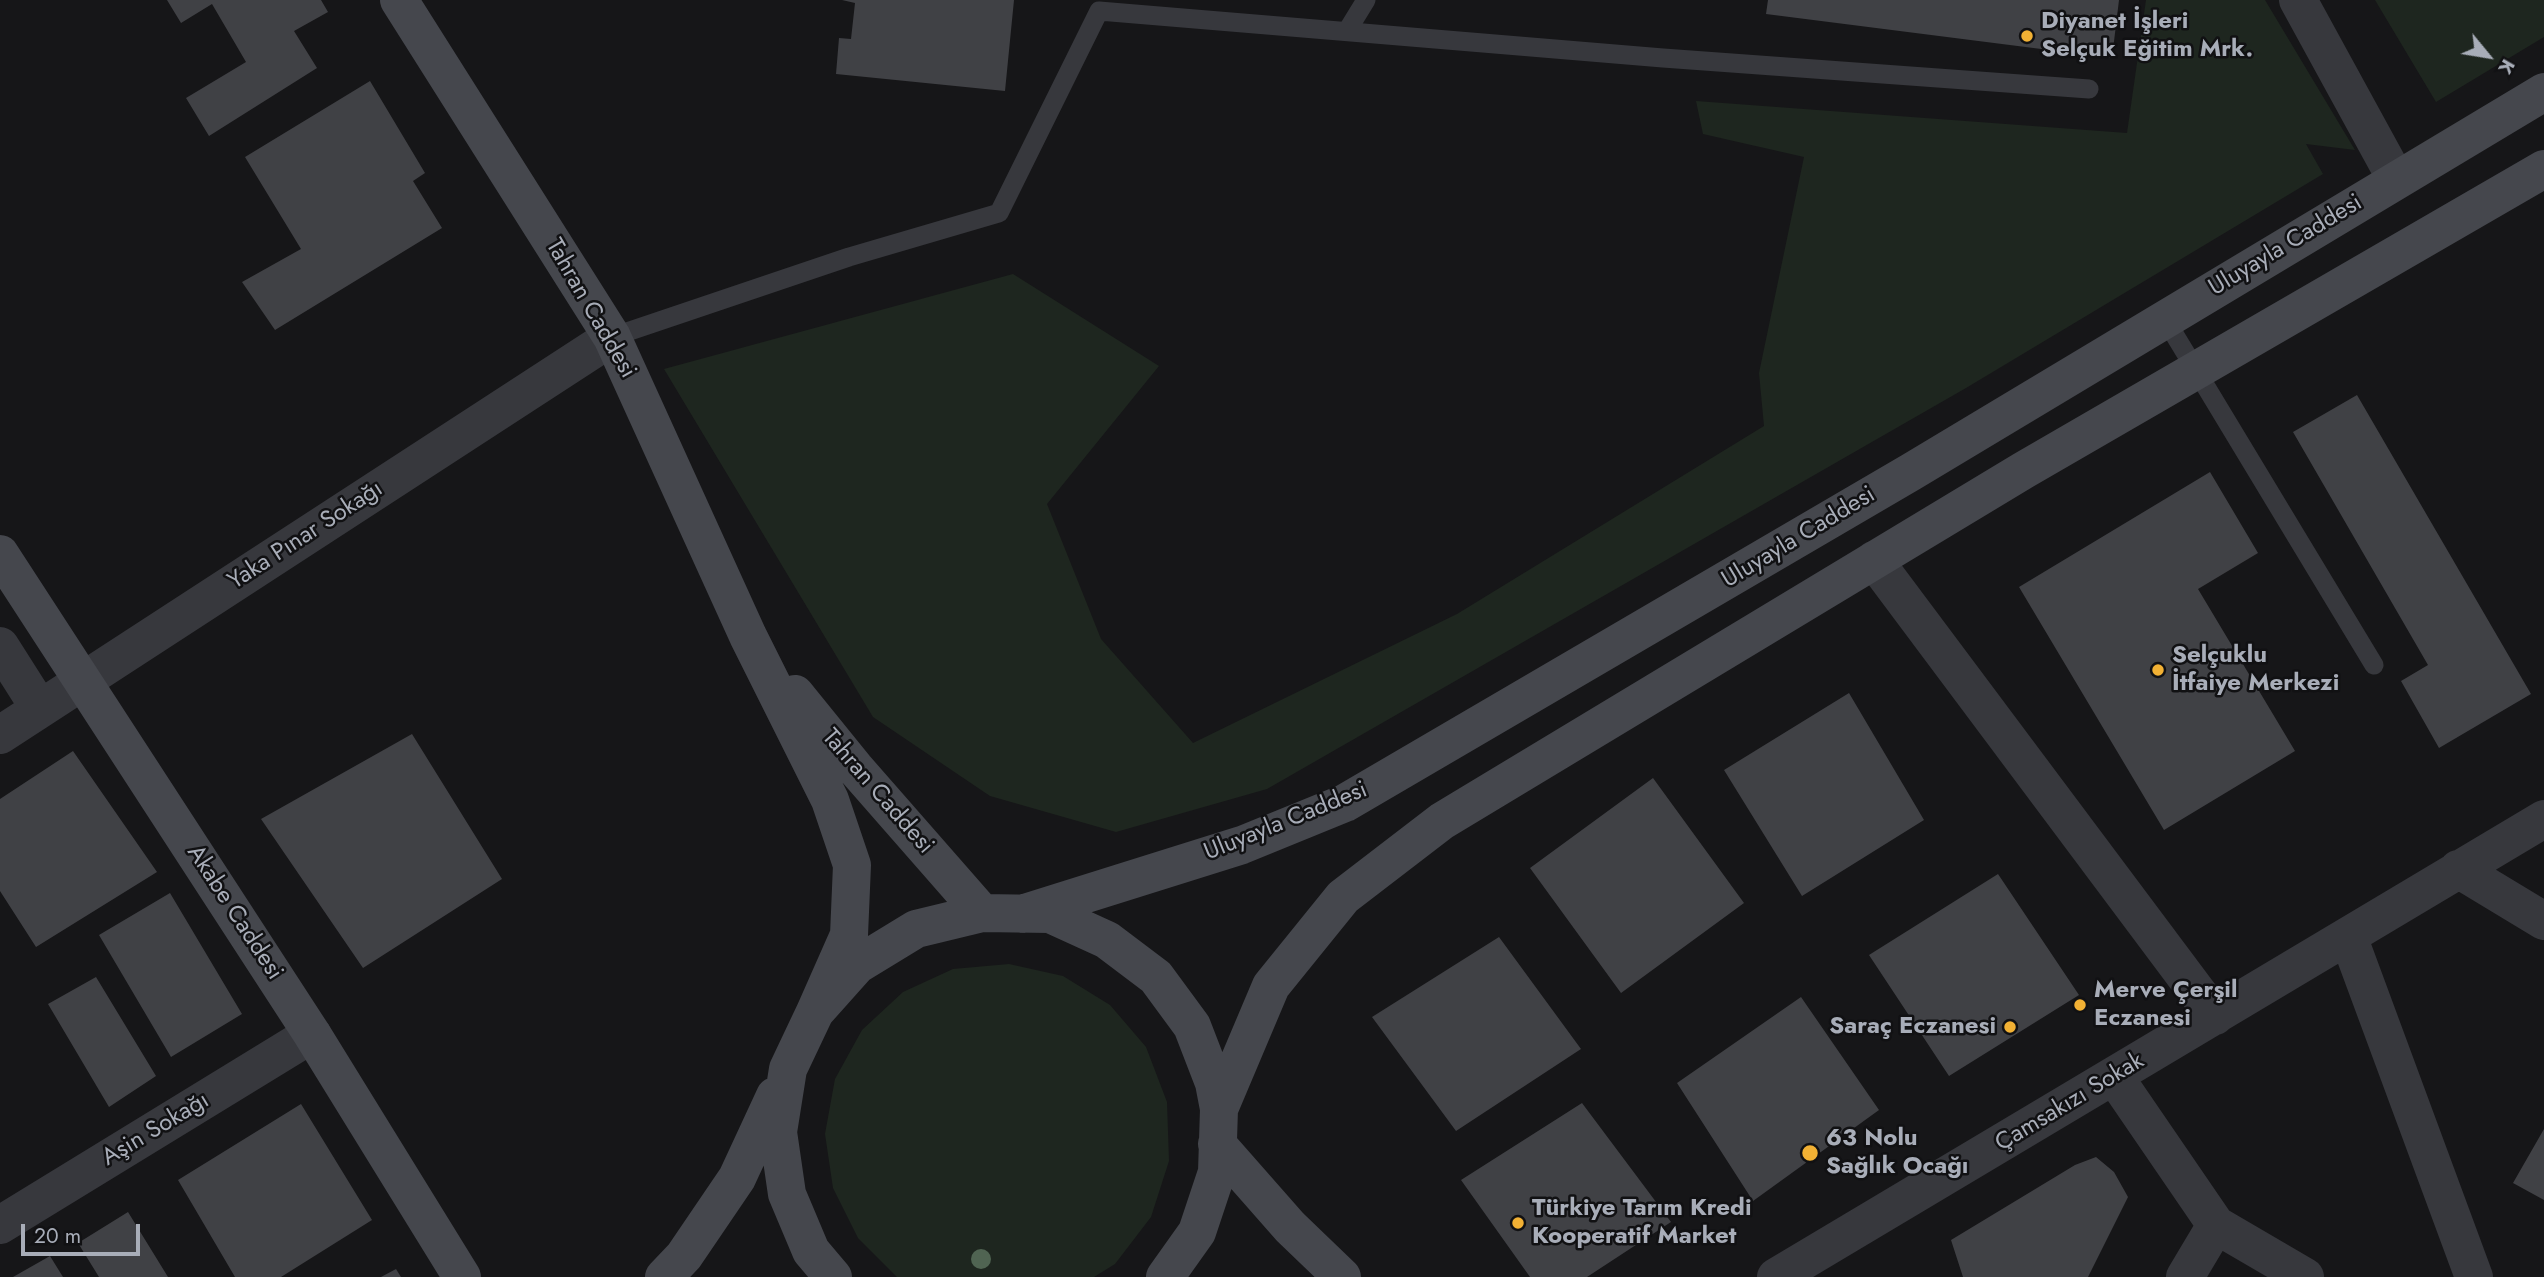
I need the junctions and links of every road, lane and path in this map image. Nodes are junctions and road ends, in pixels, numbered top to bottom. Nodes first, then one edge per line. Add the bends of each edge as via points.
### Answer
1 (399, 0) edge
2 (1366, 0) edge
3 (2298, 0) edge
4 (1347, 32) junction
5 (2089, 89) dead end
6 (2544, 92) edge
7 (2544, 169) edge
8 (2396, 179) junction
9 (2165, 319) junction
10 (612, 337) junction
11 (2196, 370) junction
12 (0, 554) edge
13 (1874, 560) junction
14 (748, 636) junction
15 (0, 646) edge
16 (2374, 665) dead end
17 (84, 681) junction
18 (40, 709) junction
19 (0, 735) edge
20 (2544, 819) edge
21 (2458, 869) junction
22 (982, 913) junction
23 (1022, 914) junction
24 (2544, 921) edge
25 (2348, 936) junction
26 (815, 1012) junction
27 (2216, 1016) junction
28 (312, 1034) junction
29 (788, 1069) junction
30 (2114, 1076) junction
31 (1218, 1126) junction
32 (0, 1225) edge
33 (2217, 1225) junction
34 (462, 1277) edge
35 (664, 1277) edge
36 (833, 1277) edge
37 (1165, 1277) edge
38 (1342, 1277) edge
39 (1776, 1277) edge
40 (2185, 1277) edge
41 (2305, 1277) edge
42 (2474, 1277) edge

1 - 10 main road, Tahran Caddesi
2 - 4 lane
3 - 8 street
4 - 5 lane
4 - 10 lane via 1099,11 999,213 849,257
6 - 8 main road, Uluyayla Caddesi
7 - 11 main road
8 - 9 main road, Uluyayla Caddesi
9 - 11 lane
9 - 23 main road, Uluyayla Caddesi via 1345,803 1242,845
10 - 14 main road, Tahran Caddesi
10 - 17 street, Yaka Pınar Sokağı
11 - 13 main road
11 - 16 lane
12 - 17 main road, Akabe Caddesi
13 - 27 street
13 - 31 main road via 1442,821 1343,897 1271,986
14 - 22 main road, Tahran Caddesi
14 - 26 main road, Tahran Caddesi via 830,800 852,864 849,935
15 - 18 street
17 - 18 street, Yaka Pınar Sokağı
17 - 28 main road, Akabe Caddesi
18 - 19 street, Yaka Pınar Sokağı
20 - 21 street, Çamsakızı Sokak
21 - 24 street
21 - 25 street, Çamsakızı Sokak
22 - 23 main road
22 - 26 main road via 916,929 857,965
23 - 31 main road via 1050,914 1107,940 1156,977 1192,1026 1214,1083
25 - 27 street, Çamsakızı Sokak
25 - 42 street
26 - 29 main road
27 - 30 street, Çamsakızı Sokak
28 - 32 street, Aşin Sokağı
28 - 34 main road, Akabe Caddesi
29 - 35 main road via 737,1178 684,1256
29 - 36 main road via 778,1132 787,1194 811,1251
30 - 33 street
30 - 39 street, Çamsakızı Sokak
31 - 37 main road via 1216,1172 1196,1232
31 - 38 main road via 1290,1227
33 - 40 street
33 - 41 street

